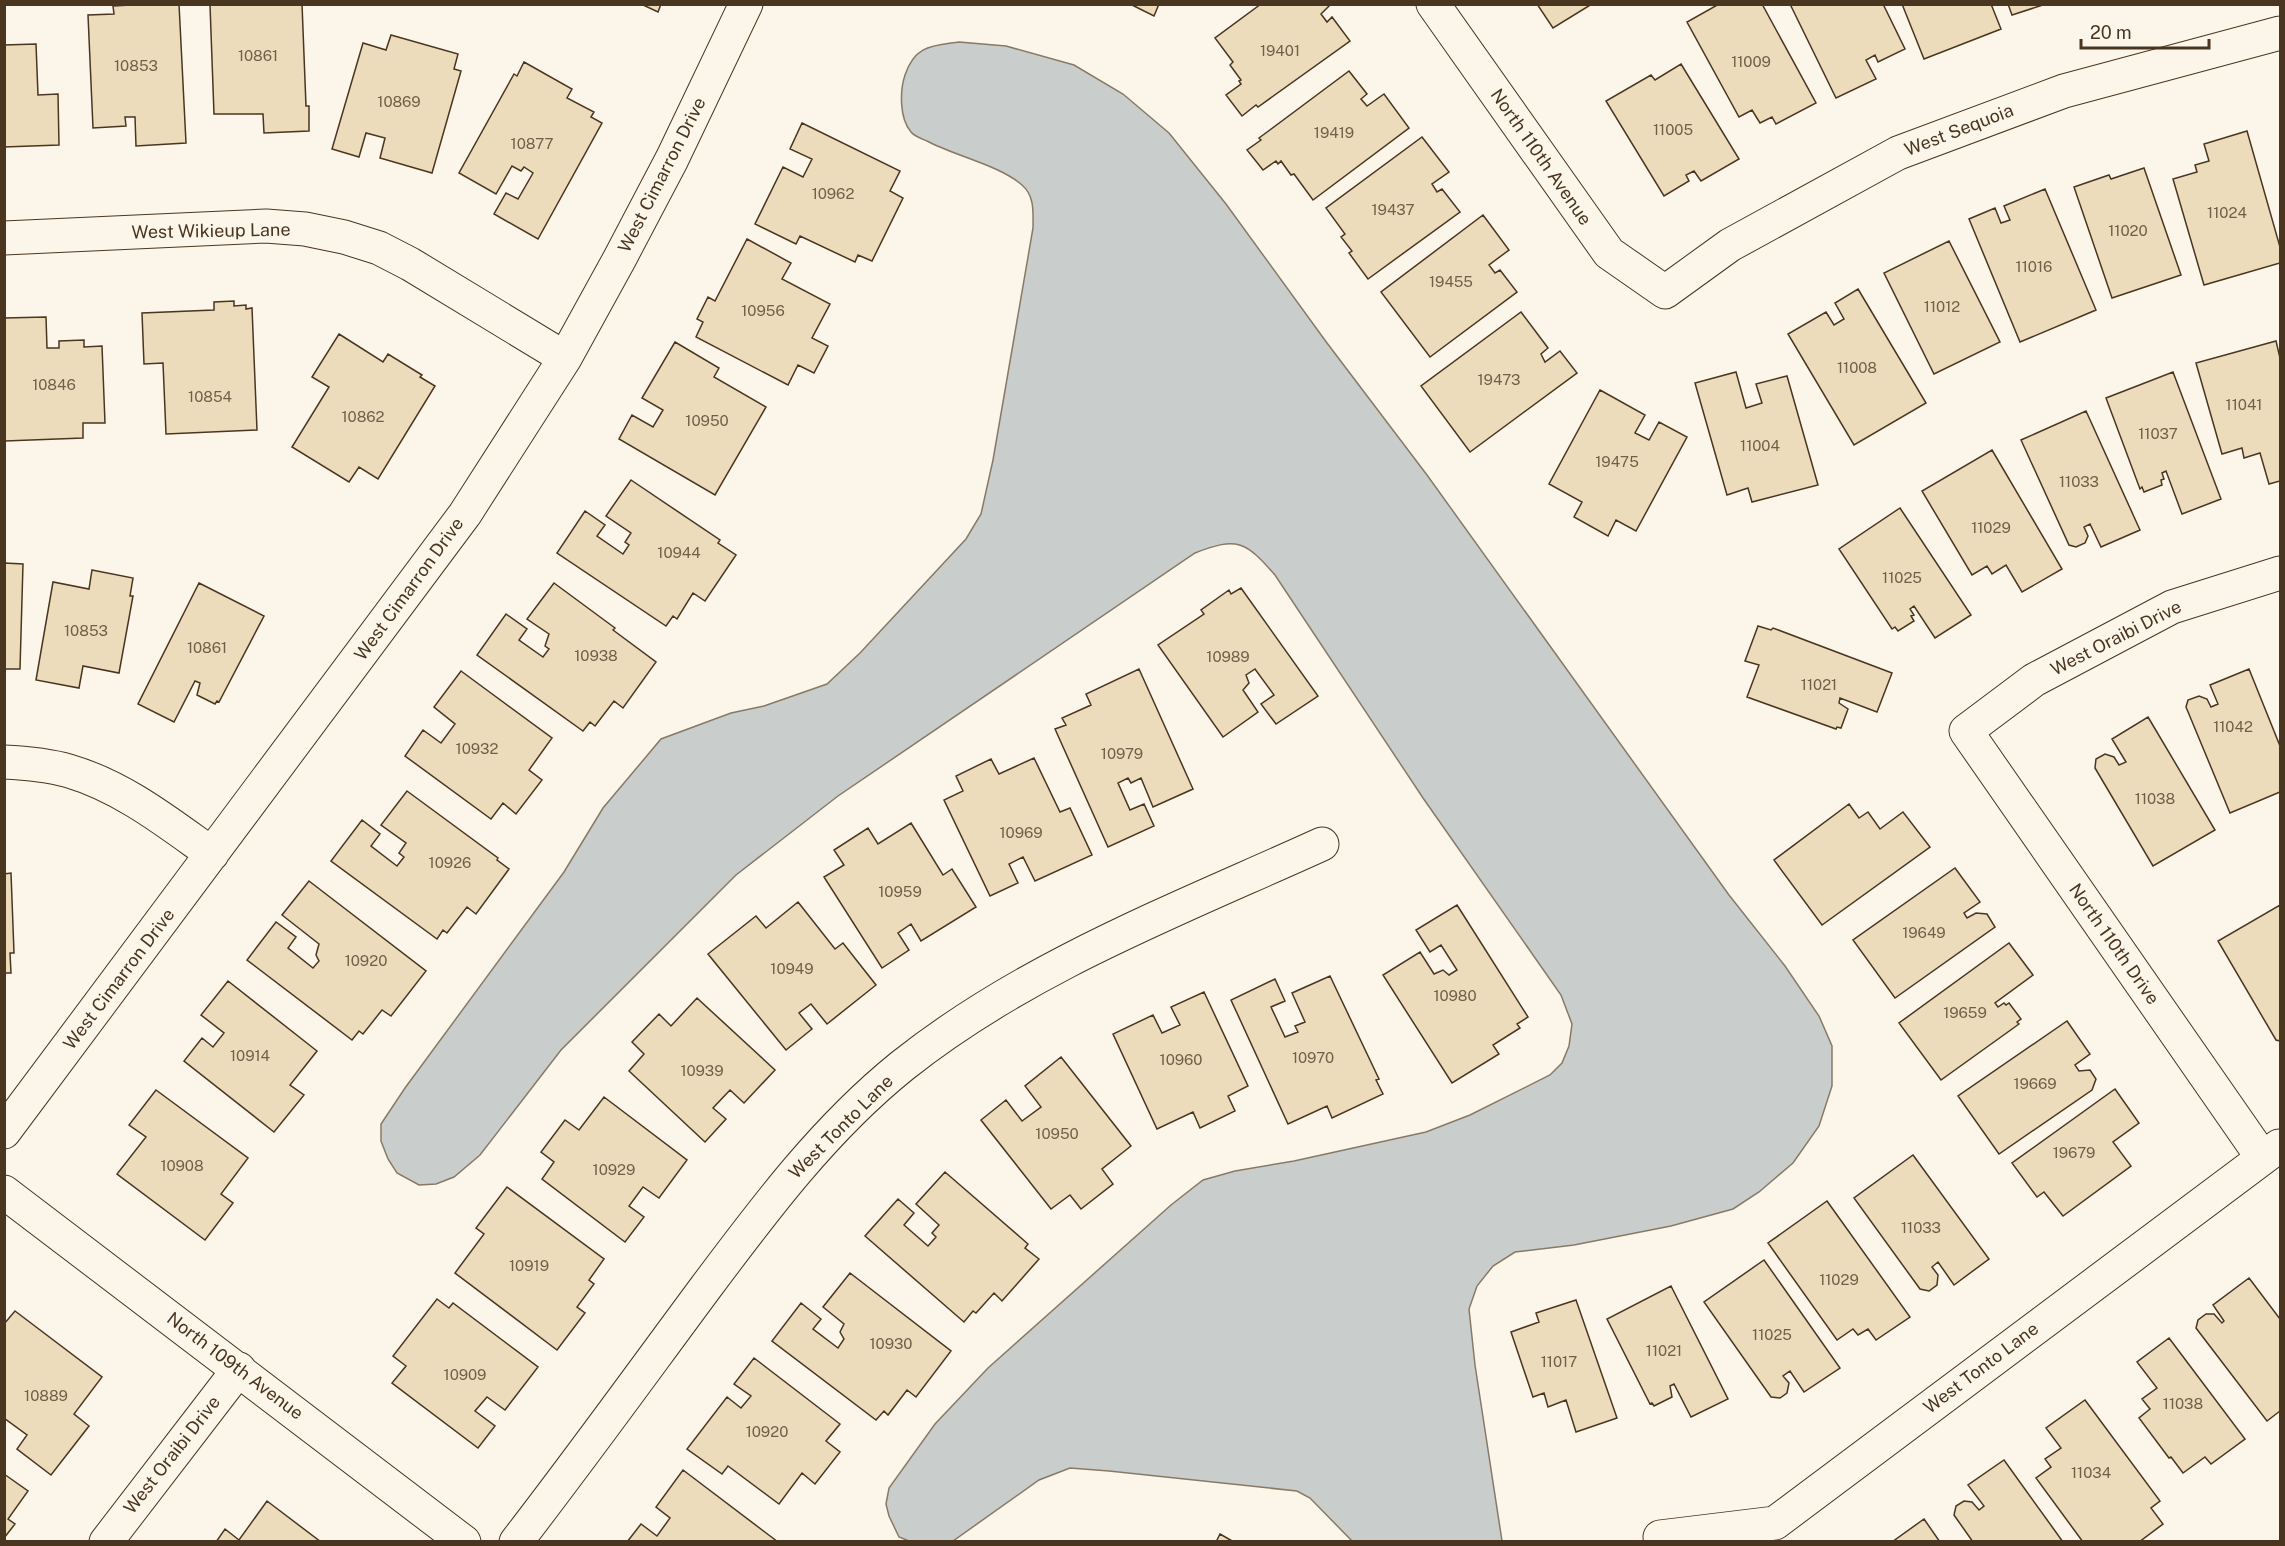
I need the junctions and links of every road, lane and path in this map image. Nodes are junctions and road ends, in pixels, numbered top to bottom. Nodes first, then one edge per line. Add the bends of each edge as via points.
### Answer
1 (746, 4) edge
2 (1433, 4) edge
3 (2280, 33) edge
4 (4, 238) edge
5 (1665, 292) joint
6 (564, 358) junction
7 (2280, 573) edge
8 (1966, 731) joint
9 (4, 762) edge
10 (1322, 844) dead end
11 (212, 854) junction
12 (4, 1132) edge
13 (2271, 1151) edge
14 (4, 1192) edge
15 (238, 1369) junction
16 (1659, 1537) dead end
17 (106, 1542) edge
18 (464, 1542) edge
19 (516, 1542) edge

1 - 6 street, West Cimarron Drive via 672,159
2 - 5 street, North 110th Avenue via 1609,253
3 - 5 street, West Sequoia via 2064,91 1898,153 1730,245
4 - 6 street, West Wikieup Lane via 266,226 344,237 379,248 410,264
6 - 11 street, West Cimarron Drive via 465,513
7 - 8 street, West Oraibi Drive via 2172,607 2034,680
8 - 13 street, North 110th Drive
9 - 11 street via 68,770 107,785
10 - 19 street, West Tonto Lane via 1092,949 993,1002 945,1034 866,1098 829,1134 757,1218
11 - 12 street, West Cimarron Drive
13 - 16 street, West Tonto Lane via 1776,1522
14 - 15 street, North 109th Avenue
15 - 17 street, West Oraibi Drive
15 - 18 street, North 109th Avenue

